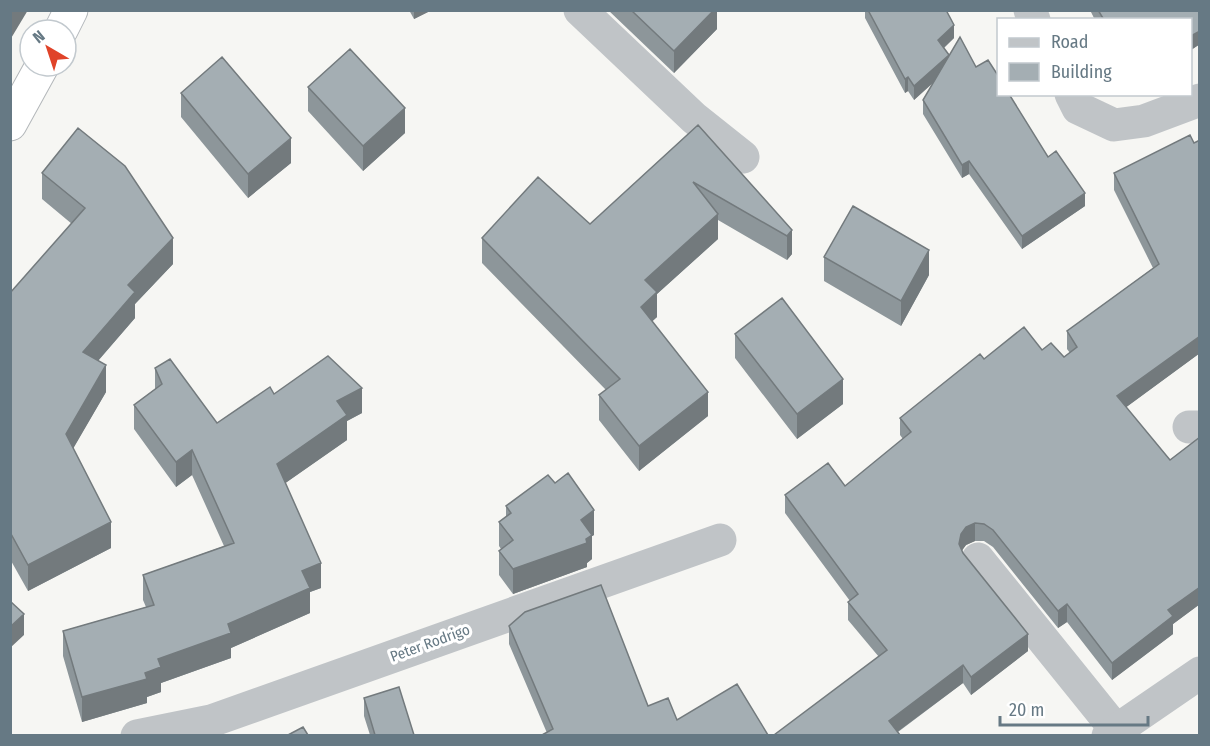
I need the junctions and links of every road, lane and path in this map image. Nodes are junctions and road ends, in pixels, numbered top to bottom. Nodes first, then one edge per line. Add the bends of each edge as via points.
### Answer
1 (580, 10) edge
2 (35, 78) edge
3 (1072, 96) edge
4 (1200, 100) edge
5 (10, 124) edge
6 (743, 157) dead end
7 (720, 540) dead end
8 (978, 559) dead end
9 (1200, 673) edge
10 (1112, 733) edge
11 (137, 735) edge

1 - 6 street via 694,118
2 - 5 highway
3 - 4 street via 1078,108 1114,125 1144,121
7 - 11 street, Peter Rodrigo via 211,721
8 - 10 street
9 - 10 street

